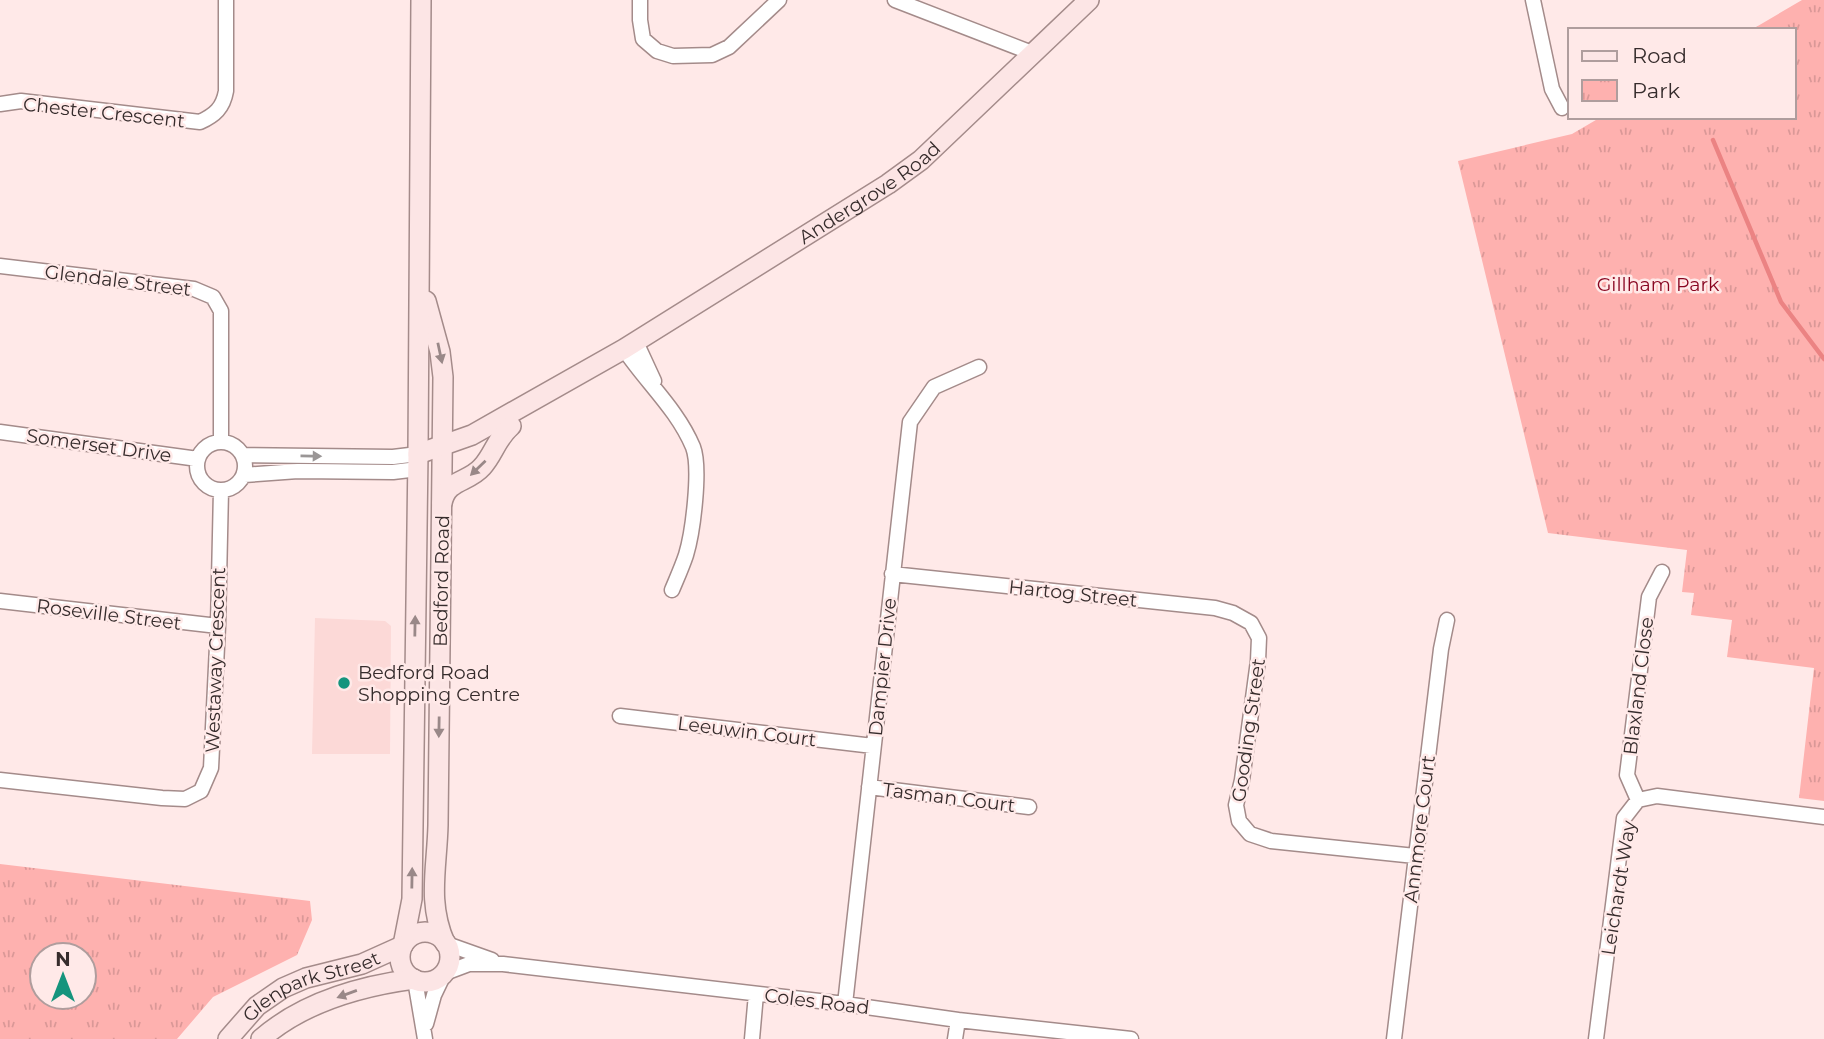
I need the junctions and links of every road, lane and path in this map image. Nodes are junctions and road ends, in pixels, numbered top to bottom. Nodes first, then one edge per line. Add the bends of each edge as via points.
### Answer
1 (226, 0) edge
2 (421, 0) edge
3 (640, 0) edge
4 (779, 0) edge
5 (895, 0) edge
6 (1089, 0) edge
7 (1534, 0) edge
8 (1032, 54) junction
9 (0, 104) edge
10 (1562, 108) dead end
11 (419, 262) junction
12 (0, 266) edge
13 (630, 345) junction
14 (979, 367) dead end
15 (511, 426) junction
16 (0, 432) edge
17 (221, 442) junction
18 (443, 454) junction
19 (243, 455) junction
20 (198, 459) junction
21 (418, 461) junction
22 (244, 475) junction
23 (221, 490) junction
24 (442, 504) junction
25 (1662, 572) dead end
26 (892, 574) junction
27 (672, 590) dead end
28 (0, 601) edge
29 (1447, 620) dead end
30 (1251, 624) joint
31 (219, 626) junction
32 (620, 716) dead end
33 (873, 746) junction
34 (0, 780) edge
35 (869, 787) junction
36 (1638, 800) junction
37 (1029, 807) dead end
38 (1824, 817) edge
39 (1415, 856) junction
40 (446, 943) junction
41 (403, 946) junction
42 (503, 964) junction
43 (444, 973) junction
44 (414, 980) junction
45 (756, 994) junction
46 (845, 1004) junction
47 (958, 1020) junction
48 (425, 1034) edge
49 (228, 1039) edge
50 (261, 1039) edge
51 (752, 1039) edge
52 (956, 1039) edge
53 (1131, 1039) edge
54 (1394, 1039) edge
55 (1596, 1039) edge

1 - 9 street, Chester Crescent via 224,103 214,116 201,122 21,101
2 - 11 street, Bedford Road
3 - 4 street via 643,39 657,51 673,56 712,55 729,47
5 - 8 street
6 - 8 street, Andergrove Road
7 - 10 street via 1552,89
8 - 13 street, Andergrove Road via 899,176
11 -> 18 street, Bedford Road via 442,361
11 - 21 street, Bedford Road
12 - 17 street, Glendale Street via 194,289 213,297 221,311
13 - 15 street, Andergrove Road
13 - 18 street, Andergrove Road
13 - 27 street via 688,438 696,460 688,547
14 - 26 street, Dampier Drive via 934,387 910,422
15 - 18 street, Andergrove Road via 473,449
15 -> 24 street via 481,468 447,489
16 - 20 street, Somerset Drive
17 - 19 street
17 - 20 street via 207,446
18 - 21 street, Andergrove Road
18 - 24 street, Bedford Road
19 -> 21 street
19 - 22 street
20 - 23 street via 201,480
21 - 22 street via 399,472
41 -> 21 street, Bedford Road via 412,899
22 - 23 street
23 - 31 street, Westaway Crescent
24 -> 40 street, Bedford Road via 438,836 433,899
25 - 36 street, Blaxland Close via 1649,597 1627,775
26 - 30 street, Hartog Street via 1215,608
26 - 33 street, Dampier Drive
28 - 31 street, Roseville Street
29 - 39 street, Annmore Court
30 - 39 street, Gooding Street via 1259,638 1258,661 1236,805 1239,821 1250,834 1271,841
31 - 34 street, Westaway Crescent via 211,768 201,791 173,799
32 - 33 street, Leeuwin Court
33 - 35 street, Dampier Drive
35 - 37 street, Tasman Court
35 - 46 street, Dampier Drive
36 - 38 street, Leichardt Way via 1657,796
36 - 55 street, Leichardt Way via 1624,818
39 - 54 street, Annmore Court
40 - 41 street via 424,932 414,934
40 - 42 street, Coles Road
40 - 43 street via 450,958
41 - 44 street via 401,965
41 - 49 street, Glenpark Street via 283,988 257,1006
42 - 43 street, Coles Road via 466,964
42 - 45 street, Coles Road
43 - 44 street via 429,982
43 - 48 street
44 - 48 street
44 -> 50 street, Glenpark Street via 376,985 335,998
45 - 46 street, Coles Road
45 - 51 street
46 - 47 street, Coles Road
47 - 52 street
47 - 53 street, Coles Road

